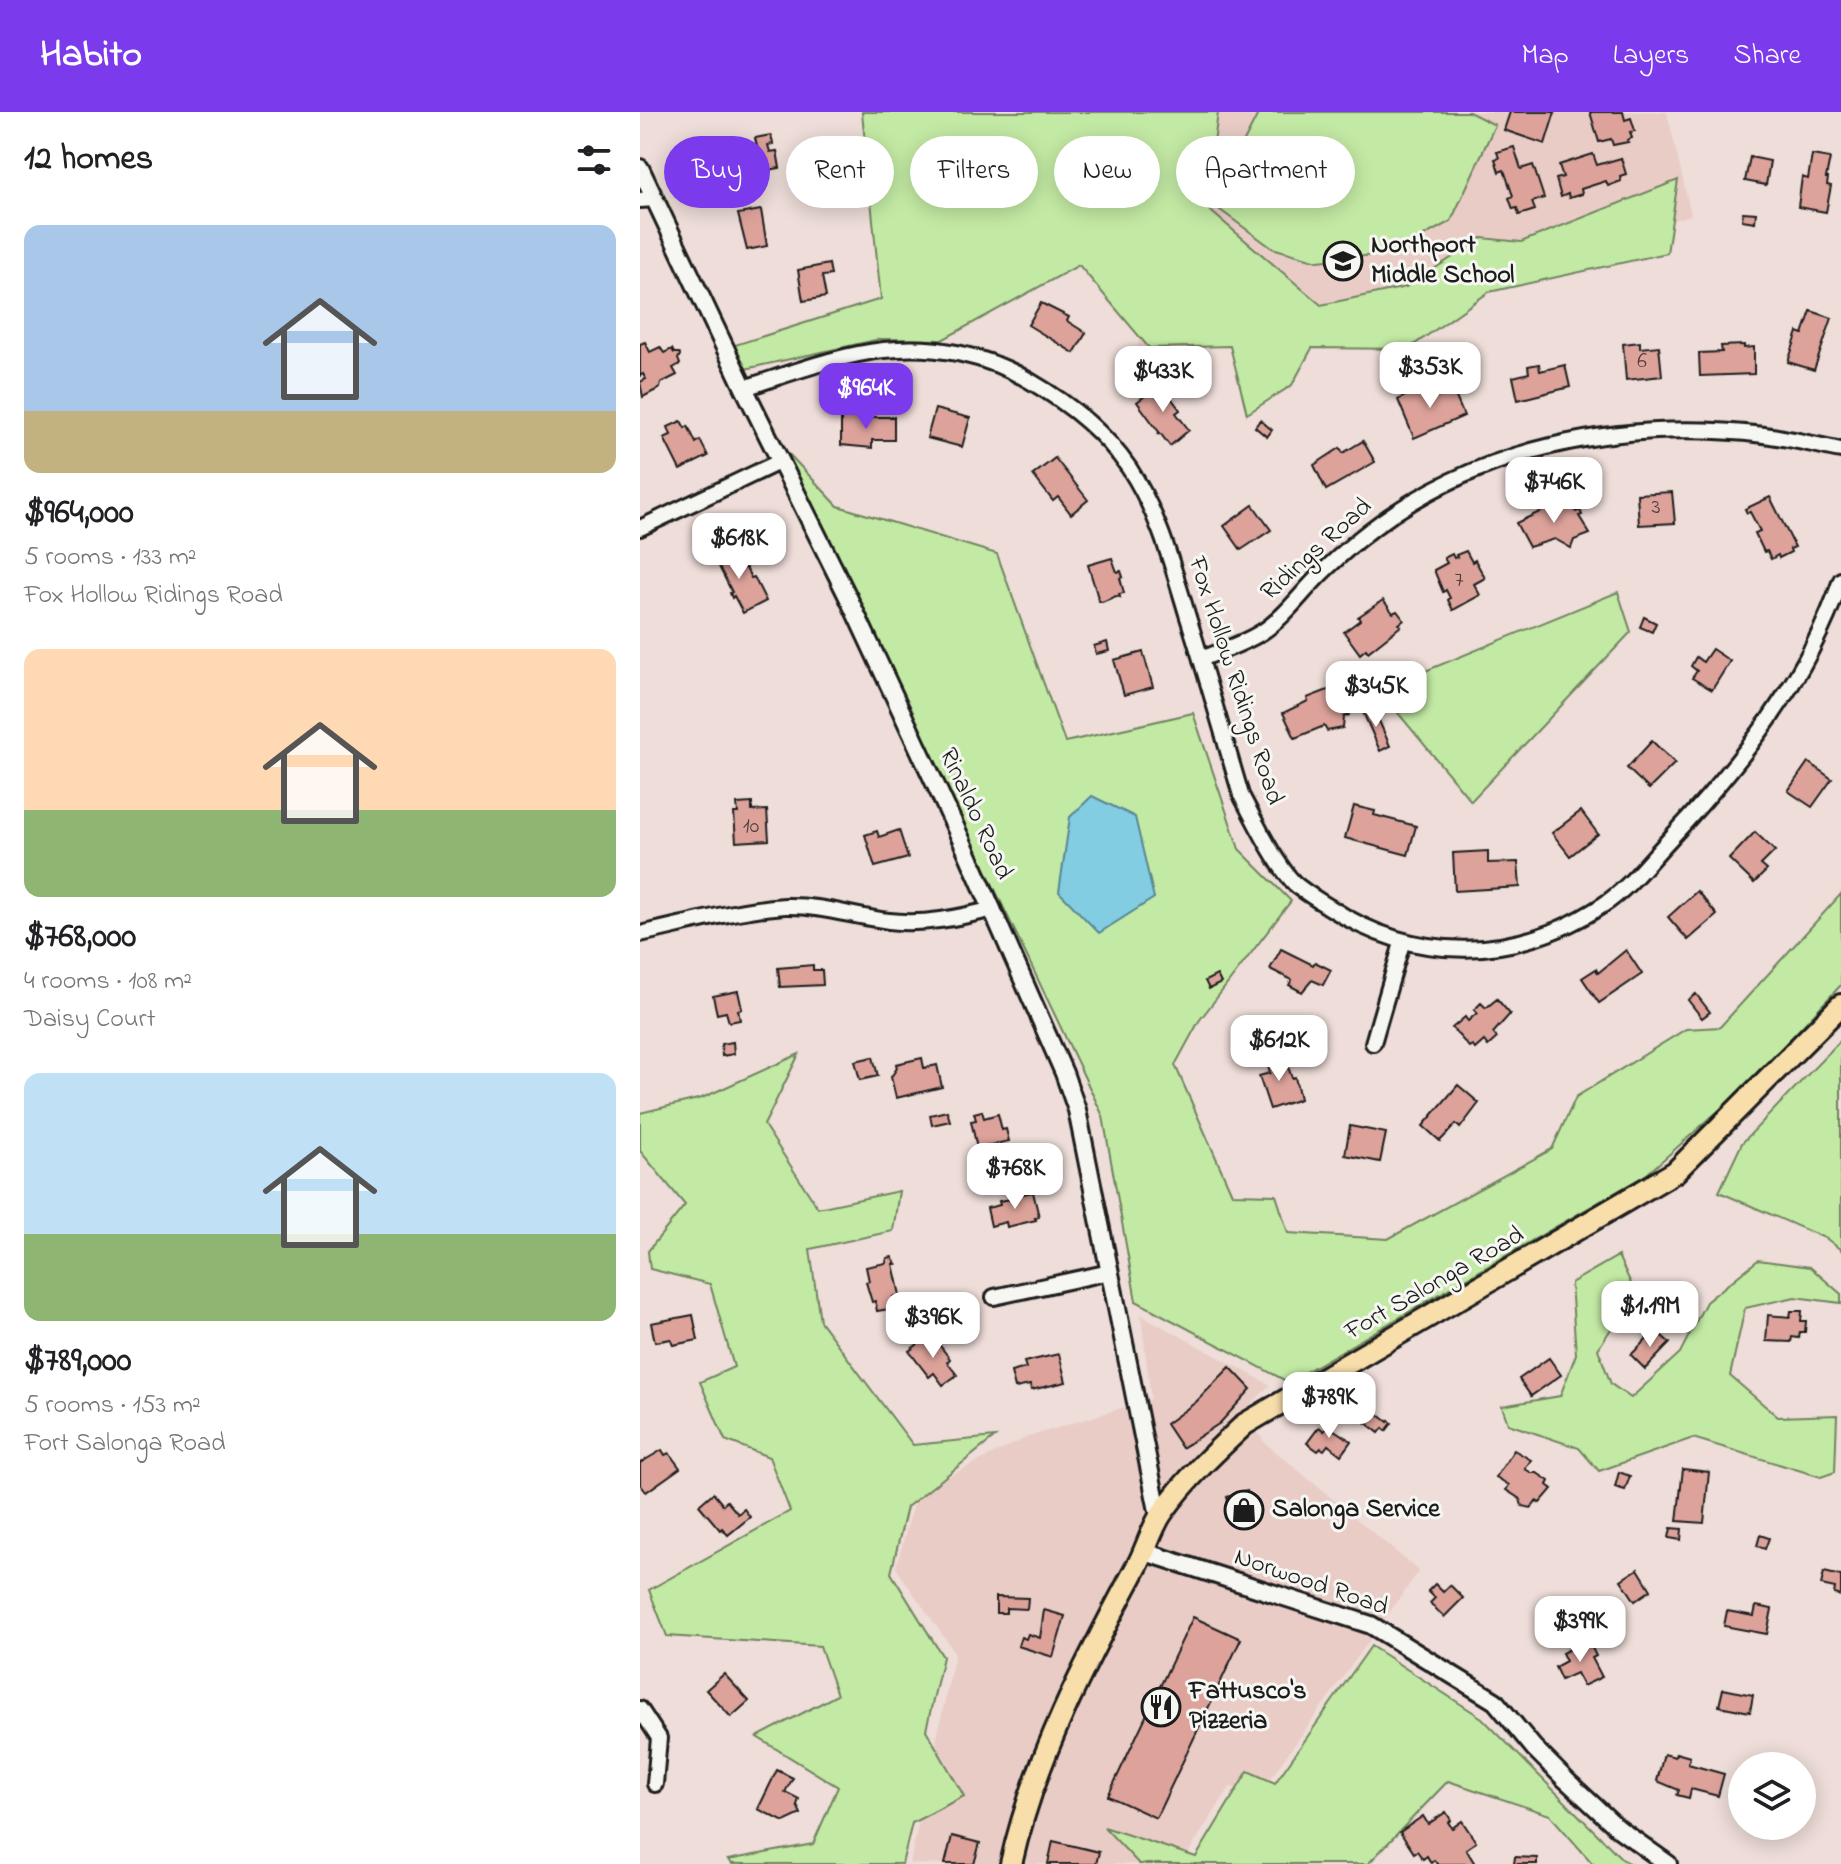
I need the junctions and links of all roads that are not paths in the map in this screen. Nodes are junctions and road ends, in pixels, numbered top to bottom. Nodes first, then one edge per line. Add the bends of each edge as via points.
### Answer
1 (640, 168) edge
2 (647, 200) edge
3 (744, 388) junction
4 (1841, 450) edge
5 (781, 461) junction
6 (640, 528) edge
7 (1841, 580) edge
8 (1201, 659) junction
9 (993, 909) junction
10 (640, 934) edge
11 (1402, 943) junction
12 (1841, 1005) edge
13 (1373, 1043) dead end
14 (1110, 1272) junction
15 (994, 1297) dead end
16 (1159, 1516) junction
17 (1145, 1552) junction
18 (640, 1709) edge
19 (655, 1784) dead end
20 (1011, 1864) edge
21 (1668, 1864) edge

1 - 2 street, Rinaldo Road
2 - 3 street, Rinaldo Road
3 - 5 street, Rinaldo Road
3 - 8 street, Fox Hollow Ridings Road via 883,350 938,349 1016,372 1062,400 1128,468 1154,515
4 - 8 street, Ridings Road via 1764,435 1685,431 1618,433 1525,453 1397,511 1263,631
5 - 6 street
5 - 9 street, Rinaldo Road
7 - 11 street, Fox Hollow Ridings Road via 1811,652 1751,747 1605,904 1562,928 1519,941 1472,949
8 - 11 street, Fox Hollow Ridings Road via 1241,795 1294,883 1355,924
9 - 10 street via 920,922 786,906
9 - 14 street, Rinaldo Road via 1077,1110
11 - 13 street
12 - 16 main road, Fort Salonga Road via 1675,1172 1245,1424 1193,1473
14 - 15 street
14 - 16 street, Rinaldo Road
16 - 17 main road, Fort Salonga Road
17 - 20 main road, Fort Salonga Road via 1048,1750 1021,1818
17 - 21 street, Norwood Road via 1371,1625 1495,1701 1576,1790
18 - 19 street via 659,1738

